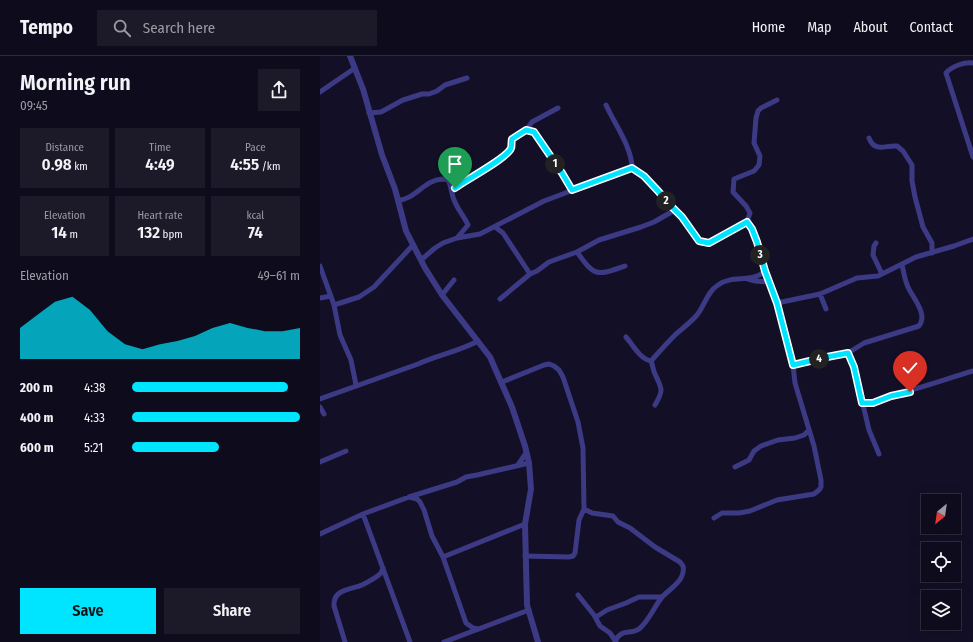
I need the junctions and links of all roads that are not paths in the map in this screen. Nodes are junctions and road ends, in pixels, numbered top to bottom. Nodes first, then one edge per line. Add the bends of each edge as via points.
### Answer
1 (350, 56) edge
2 (973, 62) edge
3 (355, 68) junction
4 (467, 78) dead end
5 (320, 92) edge
6 (777, 100) dead end
7 (606, 105) dead end
8 (558, 108) dead end
9 (370, 113) junction
10 (526, 130) junction
11 (869, 138) dead end
12 (973, 157) edge
13 (632, 168) junction
14 (448, 180) junction
15 (460, 184) junction
16 (572, 190) junction
17 (453, 191) junction
18 (398, 200) junction
19 (675, 210) junction
20 (747, 222) junction
21 (495, 227) junction
22 (457, 238) junction
23 (973, 238) edge
24 (876, 243) dead end
25 (413, 245) junction
26 (578, 252) junction
27 (932, 253) junction
28 (421, 260) junction
29 (902, 265) junction
30 (320, 266) edge
31 (625, 266) dead end
32 (765, 271) junction
33 (530, 274) junction
34 (882, 274) junction
35 (748, 279) junction
36 (454, 280) dead end
37 (768, 282) junction
38 (820, 294) junction
39 (442, 295) junction
40 (331, 296) junction
41 (320, 298) edge
42 (500, 298) dead end
43 (777, 303) junction
44 (334, 305) junction
45 (826, 309) dead end
46 (626, 337) dead end
47 (478, 341) junction
48 (848, 353) junction
49 (651, 361) junction
50 (793, 365) junction
51 (973, 371) edge
52 (502, 382) junction
53 (356, 385) junction
54 (320, 399) edge
55 (862, 403) junction
56 (655, 405) dead end
57 (320, 407) edge
58 (324, 414) dead end
59 (809, 430) junction
60 (346, 451) dead end
61 (526, 454) junction
62 (879, 454) dead end
63 (320, 462) edge
64 (530, 463) junction
65 (518, 465) junction
66 (735, 467) dead end
67 (409, 497) junction
68 (584, 509) junction
69 (374, 510) junction
70 (363, 514) junction
71 (714, 518) dead end
72 (367, 524) junction
73 (525, 524) junction
74 (320, 534) edge
75 (525, 556) junction
76 (442, 557) junction
77 (680, 562) junction
78 (689, 564) dead end
79 (383, 567) junction
80 (578, 595) dead end
81 (662, 597) junction
82 (529, 610) junction
83 (596, 617) junction
84 (468, 625) junction
85 (479, 629) junction
86 (465, 634) junction
87 (346, 642) edge
88 (410, 642) edge
89 (444, 642) edge
90 (538, 642) edge
91 (616, 642) edge

1 - 3 street
2 - 12 street via 950,69 946,73
3 - 5 street
3 - 9 street
4 - 9 street via 445,85 429,94 403,100 381,112
6 - 20 street via 758,110 754,143 760,156 759,165 754,171 734,179 733,192 750,213
7 - 13 street via 624,139
8 - 10 street via 532,122
9 - 18 street
10 - 15 street via 512,139 508,152
10 - 16 street via 534,132
11 - 27 street via 871,143 879,147 897,146 911,161 915,197 923,227 932,243
13 - 16 street
13 - 19 street via 649,180
14 - 15 street
14 - 17 street
14 - 18 street via 440,179 428,183 404,200
15 - 17 street
16 - 21 street via 544,201
17 - 22 street via 455,202 468,225
18 - 25 street
19 - 20 street via 702,243 709,243
19 - 26 street via 654,222 599,240
20 - 32 street via 757,242
21 - 22 street via 476,235
21 - 33 street via 503,234
22 - 28 street via 439,245
23 - 27 street
24 - 34 street via 874,255
25 - 28 street
25 - 44 street via 374,287 359,297
26 - 31 street via 593,272 610,272
26 - 33 street via 549,262
27 - 29 street via 916,257
28 - 39 street
29 - 34 street
29 - 48 street via 908,288 920,309 921,324 864,343
30 - 40 street
32 - 35 street via 760,276
32 - 37 street
33 - 42 street
34 - 38 street via 857,278
35 - 37 street
35 - 49 street via 734,278 717,285 696,315
36 - 39 street
37 - 43 street
38 - 43 street
38 - 45 street
39 - 47 street
40 - 41 street
40 - 44 street
43 - 50 street
44 - 53 street via 340,335 351,360
46 - 49 street via 642,356
47 - 52 street via 490,357
47 - 53 street
48 - 50 street
48 - 55 street via 854,367
49 - 56 street via 662,389
50 - 59 street via 795,383
51 - 55 street via 873,403
52 - 61 street
52 - 68 street via 544,365 549,364 558,370 569,393 583,448
53 - 54 street
55 - 62 street
57 - 58 street
59 - 66 street via 795,438 761,446 754,451 749,460
59 - 71 street via 821,480 819,490 811,495 776,500 750,511 722,513
60 - 63 street
61 - 64 street
61 - 65 street
64 - 65 street
64 - 73 street via 530,489
65 - 67 street via 466,476 457,482
67 - 69 street
67 - 76 street via 420,502
68 - 75 street via 579,520 573,556
68 - 77 street via 592,513 613,516 618,522
69 - 70 street
69 - 72 street
70 - 72 street
70 - 74 street
72 - 79 street
73 - 75 street
73 - 76 street
75 - 82 street
76 - 84 street
77 - 78 street
77 - 81 street via 684,569 678,583
79 - 87 street via 380,574 362,585 340,592 336,597 334,606
79 - 88 street
80 - 83 street
81 - 83 street via 639,597
81 - 91 street via 640,627 621,634
82 - 85 street
82 - 90 street
83 - 91 street via 600,626 610,633
84 - 85 street
84 - 86 street
85 - 86 street
86 - 89 street

